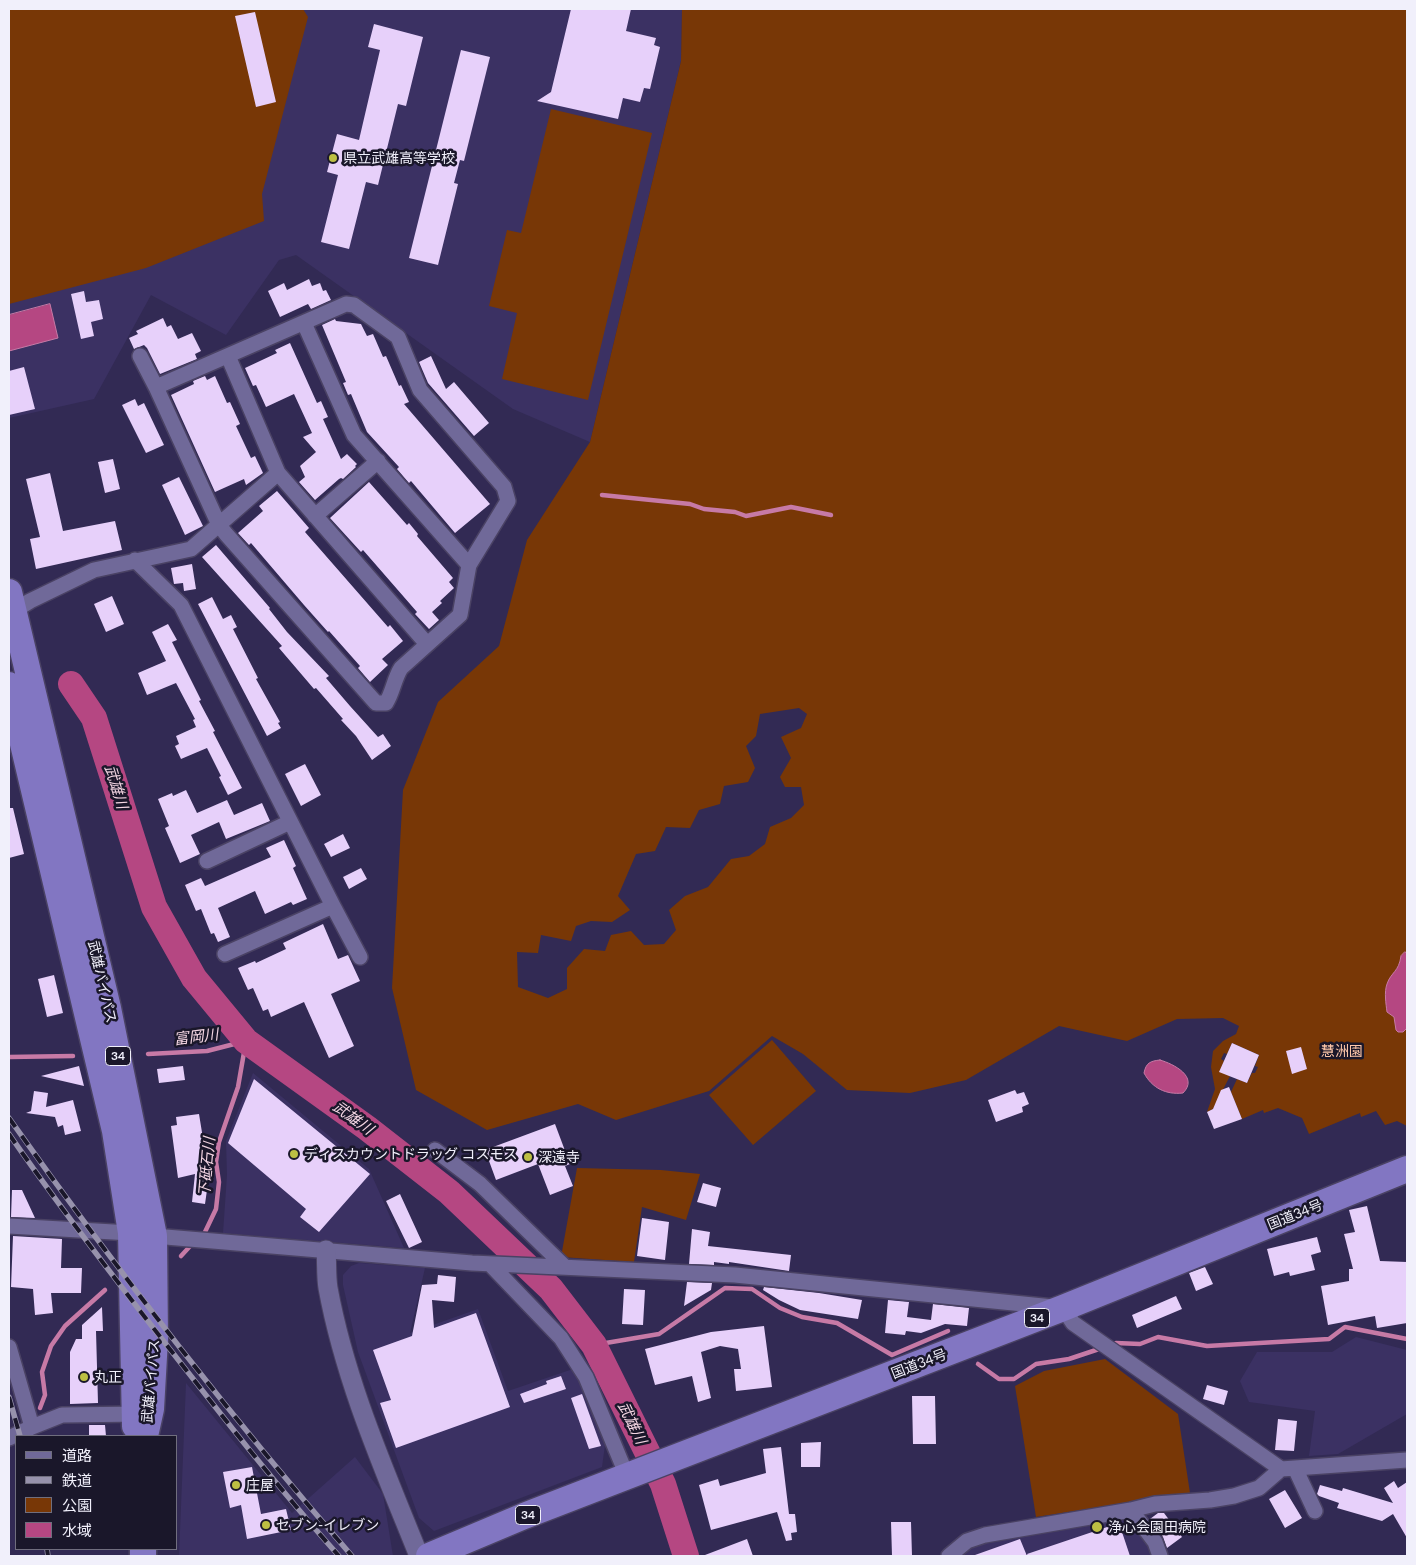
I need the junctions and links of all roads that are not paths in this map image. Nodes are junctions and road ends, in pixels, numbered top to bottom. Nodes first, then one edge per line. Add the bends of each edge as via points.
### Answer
1 (304, 323) junction
2 (140, 356) dead end
3 (228, 356) junction
4 (156, 387) junction
5 (378, 461) junction
6 (278, 473) junction
7 (315, 516) junction
8 (220, 525) junction
9 (135, 560) junction
10 (469, 565) junction
11 (10, 606) edge
12 (427, 644) junction
13 (9, 685) edge
14 (290, 822) junction
15 (207, 861) dead end
16 (332, 906) junction
17 (225, 954) dead end
18 (360, 956) dead end
19 (436, 1150) dead end
20 (1407, 1169) edge
21 (9, 1226) edge
22 (142, 1234) junction
23 (326, 1250) junction
24 (490, 1264) junction
25 (558, 1266) junction
26 (1063, 1308) junction
27 (9, 1346) edge
28 (141, 1425) edge
29 (32, 1427) junction
30 (15, 1435) edge
31 (1407, 1460) edge
32 (1288, 1468) junction
33 (627, 1476) junction
34 (1131, 1510) junction
35 (1315, 1511) dead end
36 (419, 1556) edge
37 (429, 1556) edge
38 (949, 1556) edge
39 (1160, 1556) edge

1 - 3 street
1 - 5 street via 354,435
1 - 10 street via 346,304 354,305 398,337 420,390 504,487 508,501
2 - 4 street
3 - 4 street
3 - 6 street
4 - 8 street
5 - 7 street
5 - 10 street
6 - 7 street
6 - 8 street
7 - 12 street
8 - 9 street via 191,549
8 - 12 street via 376,703 386,703 401,668
9 - 11 street via 94,570 30,601
9 - 14 street via 181,605
10 - 12 street via 460,615
11 - 22 highway, 武雄バイパス / 34 via 108,1008
13 - 22 highway, 武雄バイパス / 34
14 - 15 street
14 - 16 street
16 - 17 street
16 - 18 street
19 - 25 street via 480,1184
20 - 26 highway, 国道34号 / 34
21 - 22 street
22 - 23 street
22 - 28 highway, 武雄バイパス / 34
23 - 24 street
23 - 36 street via 328,1287 346,1365
24 - 25 street
24 - 33 street via 561,1338 586,1377
25 - 26 street via 735,1275
26 - 32 street via 1073,1323 1098,1341
26 - 33 highway, 国道34号 / 34
27 - 29 street
28 - 29 street via 62,1416
29 - 30 street
31 - 32 street
32 - 34 street via 1259,1488 1234,1496 1156,1504
32 - 35 street
33 - 37 highway, 国道34号 / 34
34 - 38 street via 985,1535 967,1541
34 - 39 street via 1155,1542

